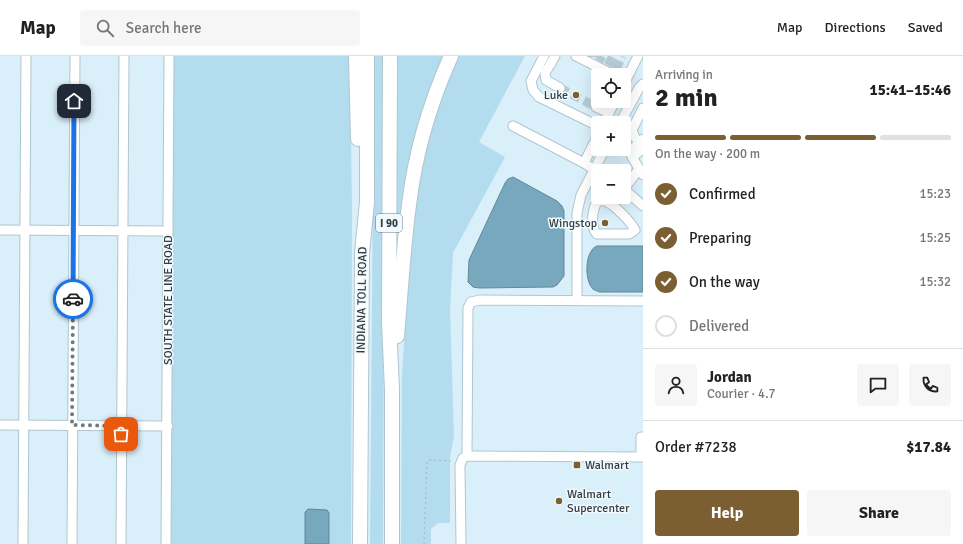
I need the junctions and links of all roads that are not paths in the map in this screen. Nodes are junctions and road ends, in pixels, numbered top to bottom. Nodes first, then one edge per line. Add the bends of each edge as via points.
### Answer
1 (26, 56) edge
2 (75, 56) edge
3 (124, 56) edge
4 (168, 56) edge
5 (356, 56) edge
6 (367, 56) edge
7 (390, 56) edge
8 (451, 56) edge
9 (544, 56) edge
10 (555, 56) edge
11 (638, 56) edge
12 (580, 57) edge
13 (595, 62) edge
14 (606, 68) edge
15 (631, 70) edge
16 (631, 84) edge
17 (641, 86) edge
18 (560, 88) tunnel mouth
19 (598, 108) tunnel mouth
20 (612, 108) edge
21 (643, 108) edge
22 (609, 113) junction
23 (608, 116) edge
24 (624, 116) edge
25 (591, 123) edge
26 (513, 126) dead end
27 (591, 149) edge
28 (640, 156) edge
29 (584, 163) junction
30 (591, 168) edge
31 (631, 175) edge
32 (591, 179) edge
33 (631, 195) edge
34 (643, 206) edge
35 (577, 213) junction
36 (593, 214) junction
37 (0, 230) edge
38 (24, 230) junction
39 (74, 231) junction
40 (122, 231) junction
41 (168, 231) junction
42 (639, 232) edge
43 (362, 253) junction
44 (577, 300) junction
45 (643, 301) edge
46 (392, 390) junction
47 (0, 425) edge
48 (23, 425) junction
49 (72, 425) junction
50 (121, 426) junction
51 (168, 426) junction
52 (643, 437) edge
53 (642, 456) edge
54 (464, 459) junction
55 (23, 544) edge
56 (72, 544) edge
57 (120, 544) edge
58 (166, 544) edge
59 (360, 544) edge
60 (392, 544) edge
61 (461, 544) edge

1 - 38 street
2 - 39 street
3 - 40 street
4 - 41 street, SOUTH STATE LINE ROAD
5 - 43 highway
6 - 43 highway, INDIANA TOLL ROAD / I 90 via 367,202
7 - 46 highway, I 90 via 389,322
8 - 46 highway via 429,114 409,204
9 - 25 street via 531,81 533,90 539,97
10 - 18 street via 545,73 546,80
11 - 15 street
12 - 13 street
13 - 14 street
16 - 17 street
17 - 24 street
19 - 22 street
20 - 22 street
21 - 28 street via 632,130
22 - 23 street
26 - 29 street
27 - 29 street
28 - 31 street
29 - 30 street
32 - 35 street via 581,196
33 - 34 street
35 - 36 street
35 - 44 street
36 - 42 street via 593,230 597,234
36 - 42 street via 598,201 604,201 614,206
37 - 38 street
38 - 39 street
38 - 48 street
39 - 40 street
39 - 49 street
40 - 41 street
40 - 50 street
41 - 51 street, SOUTH STATE LINE ROAD
43 - 59 highway, INDIANA TOLL ROAD / I 90
44 - 45 street
44 - 54 street via 480,300 469,304
46 - 60 highway, I 90
47 - 48 street
48 - 49 street
48 - 55 street
49 - 50 street
49 - 56 street
50 - 51 street
50 - 57 street
51 - 58 street, SOUTH STATE LINE ROAD
52 - 53 street
53 - 54 street
54 - 61 street via 460,465

